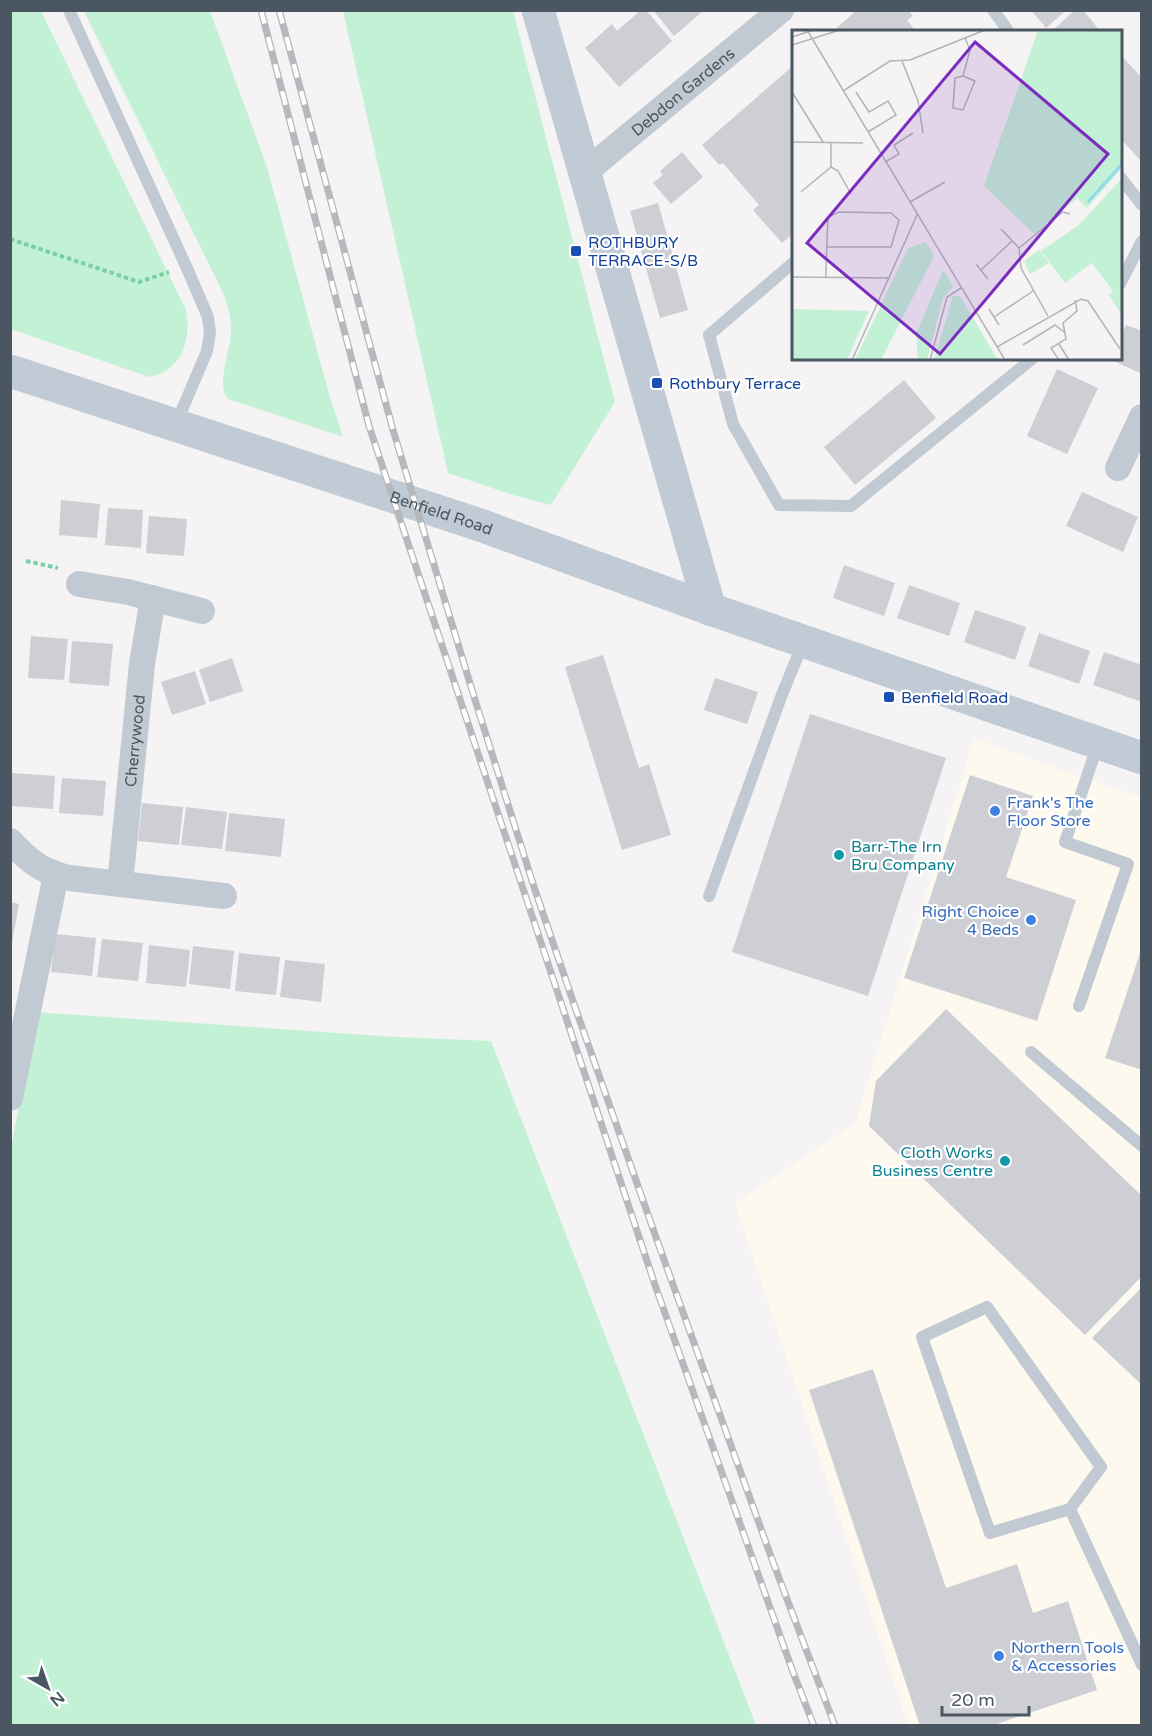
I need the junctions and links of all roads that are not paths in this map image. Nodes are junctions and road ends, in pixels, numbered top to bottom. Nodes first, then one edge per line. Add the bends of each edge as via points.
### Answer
1 (69, 10) edge
2 (538, 10) edge
3 (781, 10) edge
4 (993, 10) edge
5 (1008, 30) edge
6 (584, 173) junction
7 (1122, 179) edge
8 (1142, 204) edge
9 (1142, 241) edge
10 (792, 264) edge
11 (1122, 280) edge
12 (1031, 360) edge
13 (10, 371) edge
14 (175, 425) junction
15 (1139, 430) edge
16 (1118, 468) dead end
17 (79, 584) dead end
18 (153, 598) junction
19 (710, 609) junction
20 (202, 610) dead end
21 (803, 642) junction
22 (1098, 743) junction
23 (1142, 758) edge
24 (10, 841) edge
25 (56, 874) junction
26 (120, 884) junction
27 (224, 896) dead end
28 (709, 896) dead end
29 (1079, 1006) dead end
30 (1031, 1052) dead end
31 (10, 1098) edge
32 (1142, 1146) edge
33 (1071, 1509) junction
34 (1142, 1665) edge

1 - 14 lane via 208,317 207,351
2 - 6 street
3 - 6 street, Debdon Gardens
4 - 5 lane
6 - 19 street
7 - 8 lane
9 - 11 lane
10 - 12 lane via 709,334 733,424 779,505 851,506
13 - 14 street, Benfield Road
14 - 19 street, Benfield Road via 480,525
15 - 16 street
17 - 18 street
18 - 20 street
18 - 26 street, Cherrywood via 142,664
19 - 21 street, Benfield Road
21 - 22 street, Benfield Road
21 - 28 lane
22 - 23 street, Benfield Road
22 - 29 lane via 1065,842 1128,864
24 - 25 street via 35,865
25 - 26 street
25 - 31 street
26 - 27 street
30 - 32 lane
33 - 33 lane via 990,1533 922,1337 987,1307 1101,1467
33 - 34 lane

